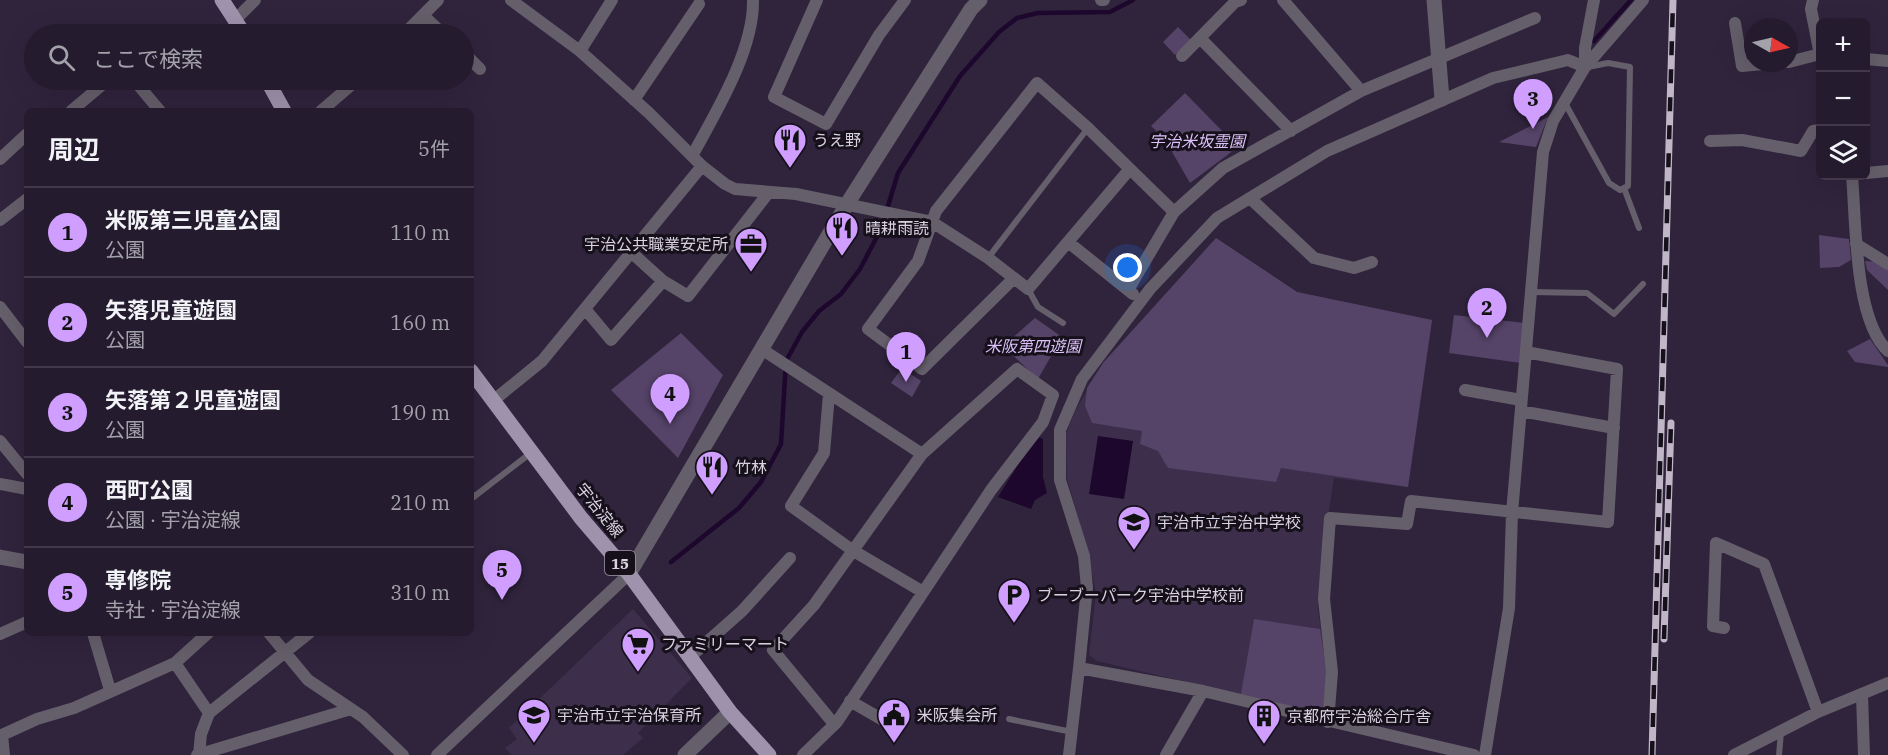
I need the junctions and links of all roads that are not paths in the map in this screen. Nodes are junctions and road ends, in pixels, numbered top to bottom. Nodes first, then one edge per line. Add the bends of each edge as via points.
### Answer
1 (222, 0) edge
2 (255, 0) edge
3 (438, 0) edge
4 (612, 0) edge
5 (753, 0) edge
6 (818, 0) edge
7 (905, 0) edge
8 (980, 0) edge
9 (1240, 0) edge
10 (1283, 0) edge
11 (1434, 0) edge
12 (1594, 0) edge
13 (1643, 0) edge
14 (1813, 0) edge
15 (518, 2) edge
16 (699, 4) dead end
17 (423, 15) junction
18 (1535, 18) dead end
19 (236, 19) junction
20 (1735, 23) dead end
21 (239, 24) edge
22 (414, 24) edge
23 (432, 24) edge
24 (1816, 34) edge
25 (1200, 38) junction
26 (580, 51) junction
27 (1816, 55) edge
28 (1182, 56) dead end
29 (1439, 59) junction
30 (1870, 59) edge
31 (1798, 60) edge
32 (1888, 61) edge
33 (474, 63) edge
34 (1744, 66) edge
35 (1586, 67) junction
36 (480, 69) dead end
37 (96, 90) edge
38 (142, 90) edge
39 (272, 90) edge
40 (345, 90) edge
41 (1361, 91) junction
42 (1442, 99) junction
43 (634, 100) junction
44 (1565, 103) junction
45 (75, 108) edge
46 (157, 108) edge
47 (282, 108) edge
48 (324, 108) edge
49 (1088, 128) junction
50 (1291, 131) junction
51 (1816, 131) edge
52 (24, 137) edge
53 (1710, 141) dead end
54 (693, 156) junction
55 (0, 159) edge
56 (702, 166) junction
57 (1129, 170) junction
58 (1888, 171) edge
59 (1870, 173) edge
60 (1852, 180) edge
61 (1624, 188) junction
62 (769, 192) junction
63 (1251, 199) junction
64 (847, 204) junction
65 (24, 205) edge
66 (1174, 212) junction
67 (0, 220) edge
68 (932, 222) junction
69 (1639, 228) dead end
70 (1068, 242) junction
71 (1856, 244) junction
72 (632, 253) junction
73 (988, 258) junction
74 (1886, 260) edge
75 (1372, 262) dead end
76 (1014, 278) junction
77 (663, 281) junction
78 (1643, 284) dead end
79 (1028, 288) junction
80 (1128, 290) junction
81 (1531, 292) junction
82 (1141, 301) junction
83 (0, 307) edge
84 (586, 310) junction
85 (1063, 323) dead end
86 (24, 338) edge
87 (763, 350) junction
88 (1888, 351) edge
89 (1526, 352) junction
90 (474, 375) edge
91 (1465, 390) dead end
92 (829, 394) junction
93 (494, 400) junction
94 (1521, 406) junction
95 (1614, 428) junction
96 (0, 441) edge
97 (532, 452) junction
98 (922, 454) junction
99 (24, 470) edge
100 (0, 484) edge
101 (24, 488) edge
102 (474, 497) edge
103 (1512, 513) junction
104 (852, 550) junction
105 (0, 557) edge
106 (790, 558) dead end
107 (24, 561) edge
108 (629, 574) junction
109 (924, 591) junction
110 (24, 623) edge
111 (1724, 628) dead end
112 (0, 634) edge
113 (94, 636) edge
114 (205, 636) edge
115 (271, 636) edge
116 (306, 636) edge
117 (285, 654) junction
118 (690, 657) junction
119 (175, 663) junction
120 (1079, 668) junction
121 (1888, 683) edge
122 (110, 690) junction
123 (1203, 691) junction
124 (1862, 695) junction
125 (850, 701) junction
126 (351, 709) junction
127 (730, 712) junction
128 (1818, 712) junction
129 (209, 713) junction
130 (1009, 719) dead end
131 (884, 720) dead end
132 (1328, 722) junction
133 (834, 724) junction
134 (1072, 732) junction
135 (1781, 732) junction
136 (1433, 750) edge
137 (4, 755) edge
138 (198, 755) edge
139 (403, 755) edge
140 (437, 755) edge
141 (685, 755) edge
142 (769, 755) edge
143 (803, 755) edge
144 (1069, 755) edge
145 (1166, 755) edge
146 (1474, 755) edge
147 (1485, 755) edge
148 (1734, 755) edge
149 (1779, 755) edge
150 (1864, 755) edge

1 - 19 main road
2 - 19 street
3 - 17 street
4 - 26 street
5 - 54 street via 754,16 744,52
6 - 7 street via 774,97 826,124 879,35
8 - 64 street
9 - 25 street
10 - 41 street
11 - 29 street
12 - 35 street via 1585,48
13 - 35 street
14 - 24 street
15 - 26 street
16 - 43 street
17 - 22 street
17 - 23 street
18 - 29 street
19 - 21 main road
20 - 34 street
25 - 28 street
25 - 50 street
26 - 43 street
27 - 31 street
29 - 41 street
29 - 42 street
30 - 32 street
33 - 36 street
35 - 42 street via 1568,60 1537,66 1493,78
35 - 44 street
35 - 61 lane via 1608,63 1630,67 1628,186
37 - 45 street
38 - 46 street
39 - 47 main road
40 - 48 street
41 - 50 street
42 - 63 street via 1327,151
43 - 54 street
44 - 61 lane via 1609,183 1620,190
44 - 81 street via 1553,121 1543,152
49 - 57 street
49 - 68 street via 1038,83 936,211
49 - 73 lane
50 - 66 street via 1223,168
51 - 53 street via 1801,151 1742,140
52 - 55 street
54 - 56 street
56 - 62 street via 735,189
56 - 72 street
57 - 66 street
57 - 70 street
58 - 59 street
60 - 71 street
61 - 69 lane
62 - 64 street
62 - 77 street via 688,296
63 - 75 street via 1314,258 1354,268
63 - 82 street via 1217,218
64 - 68 street
64 - 87 street
65 - 67 street
66 - 80 street
68 - 73 street
68 - 76 street via 918,261 868,329 922,369
70 - 79 street
70 - 80 street
71 - 74 street
71 - 88 street via 1855,256 1871,323
72 - 77 street
72 - 84 street
73 - 76 street
76 - 79 street
77 - 84 street via 611,340
78 - 81 lane via 1614,314 1587,293
79 - 85 lane via 1038,307
80 - 82 street
81 - 89 street
82 - 120 street via 1082,379 1060,430 1060,480 1084,556 1087,588
83 - 86 street
84 - 93 street via 542,361
87 - 92 street
87 - 108 street
89 - 94 street
89 - 95 street via 1617,369
90 - 93 main road, 宇治淀線 / 15
91 - 94 street
92 - 98 street
92 - 104 street via 824,453 791,506
93 - 97 main road, 宇治淀線 / 15
94 - 95 street
94 - 103 street
95 - 103 street via 1608,522
96 - 99 street
97 - 102 lane
97 - 108 main road, 宇治淀線 / 15
98 - 104 street
98 - 109 street via 1017,369 1053,395 1043,422 991,490
100 - 101 street
103 - 132 street via 1411,501 1407,524 1330,518 1324,599 1332,672
103 - 147 street via 1509,608
104 - 109 street
104 - 133 street via 814,605 773,650
105 - 107 street
106 - 118 street via 742,611
108 - 118 main road, 宇治淀線 / 15
108 - 140 street
109 - 125 street
110 - 112 street
111 - 128 street via 1713,626 1716,543 1764,564
113 - 122 street
114 - 119 street
115 - 117 street
116 - 117 street
117 - 126 street via 308,680
117 - 129 street
118 - 127 main road, 宇治淀線 / 15
119 - 122 street
119 - 129 street
120 - 123 street
120 - 134 street
121 - 124 street
122 - 137 street via 2,735
123 - 132 street
123 - 145 street
124 - 128 street
124 - 150 street
125 - 131 street
125 - 133 street
126 - 138 street
126 - 139 street
127 - 141 street
127 - 142 main road, 宇治淀線 / 15
128 - 135 street
129 - 138 street
130 - 134 lane
132 - 136 street
133 - 143 street
134 - 144 street
135 - 148 street
135 - 149 lane
136 - 146 street

